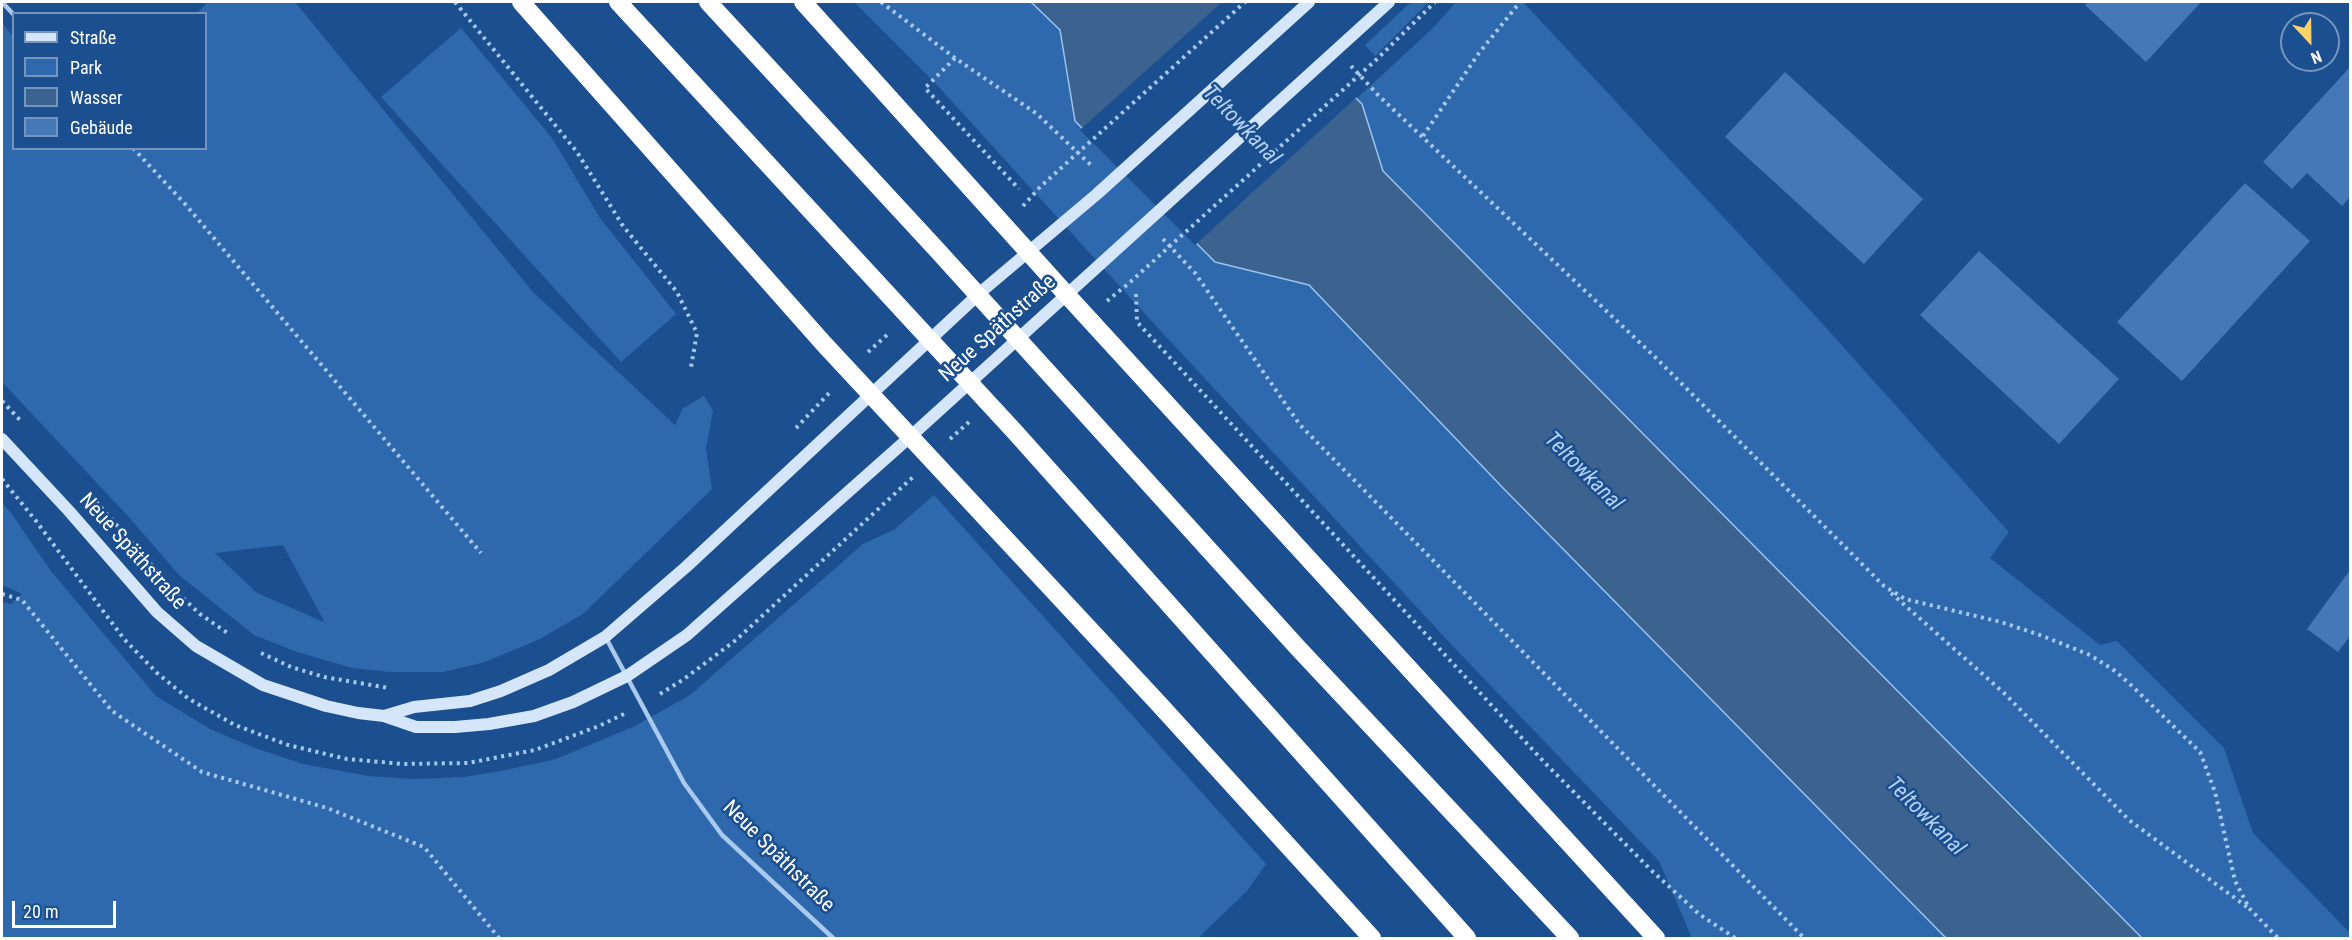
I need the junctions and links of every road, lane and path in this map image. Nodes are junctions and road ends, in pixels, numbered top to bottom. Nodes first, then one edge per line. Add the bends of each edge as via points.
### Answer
1 (455, 2) edge
2 (521, 2) edge
3 (618, 2) edge
4 (708, 2) edge
5 (803, 2) edge
6 (881, 2) edge
7 (1245, 2) edge
8 (1309, 2) edge
9 (1389, 2) edge
10 (1435, 2) edge
11 (1520, 2) edge
12 (955, 58) junction
13 (1378, 94) dead end
14 (1423, 136) junction
15 (135, 150) edge
16 (1096, 170) dead end
17 (1018, 189) dead end
18 (1005, 226) junction
19 (1162, 239) dead end
20 (1021, 256) junction
21 (1136, 294) dead end
22 (1060, 299) junction
23 (1087, 317) junction
24 (892, 330) dead end
25 (867, 353) dead end
26 (691, 367) dead end
27 (871, 393) junction
28 (2, 401) edge
29 (974, 418) dead end
30 (21, 422) dead end
31 (800, 424) dead end
32 (792, 432) dead end
33 (911, 436) junction
34 (2, 439) edge
35 (947, 442) dead end
36 (2, 479) edge
37 (87, 491) dead end
38 (877, 510) dead end
39 (481, 553) dead end
40 (1884, 586) junction
41 (2, 594) edge
42 (605, 637) junction
43 (237, 639) dead end
44 (256, 651) dead end
45 (627, 676) junction
46 (395, 688) dead end
47 (642, 705) junction
48 (384, 716) junction
49 (2248, 908) junction
50 (499, 939) edge
51 (833, 939) edge
52 (1372, 939) edge
53 (1467, 939) edge
54 (1570, 939) edge
55 (1656, 939) edge
56 (1735, 939) edge
57 (1804, 939) edge
58 (2278, 939) edge

1 - 26 path via 577,152 623,226 677,292 697,333
2 - 27 highway
3 - 53 highway via 1015,432
4 - 54 highway via 1298,648
5 - 18 highway
6 - 12 path
7 - 18 path via 1040,187
8 - 20 main road, Neue Späthstraße via 1089,201
9 - 22 main road, Neue Späthstraße
10 - 23 path via 1149,266
11 - 14 path via 1479,52
12 - 16 path via 1037,114
12 - 17 path via 925,88
13 - 14 path
14 - 40 path via 1654,356
15 - 39 path
18 - 20 highway
19 - 57 path via 1195,273 1300,425
20 - 22 highway
20 - 27 main road, Neue Späthstraße
21 - 56 path via 1137,322 1529,746 1659,877 1699,914
22 - 23 highway
22 - 33 main road, Neue Späthstraße
23 - 55 highway
24 - 25 path
27 - 33 highway
27 - 42 main road, Neue Späthstraße via 686,567
28 - 30 path
29 - 35 path
31 - 32 path
33 - 45 main road, Neue Späthstraße via 687,635
33 - 52 highway
34 - 48 main road, Neue Späthstraße via 157,612 196,646 263,686 293,697
36 - 47 path via 124,639 157,673 189,699 235,725 288,745 347,759 403,764 468,763 535,750
37 - 43 path via 173,590
38 - 47 path via 736,639
40 - 49 path via 2004,693 2129,820
40 - 49 path via 1905,598 2040,635 2090,655 2115,670 2200,752 2215,792 2235,882
41 - 50 path via 22,600 112,711 202,772 327,808 424,847
42 - 45 lane, Neue Späthstraße
42 - 48 main road, Neue Späthstraße via 549,670 501,691 470,701 414,707
44 - 46 path via 324,676
45 - 47 lane, Neue Späthstraße
45 - 48 main road, Neue Späthstraße via 534,716 489,724 416,727
47 - 51 lane, Neue Späthstraße via 684,783 722,835
49 - 58 path

